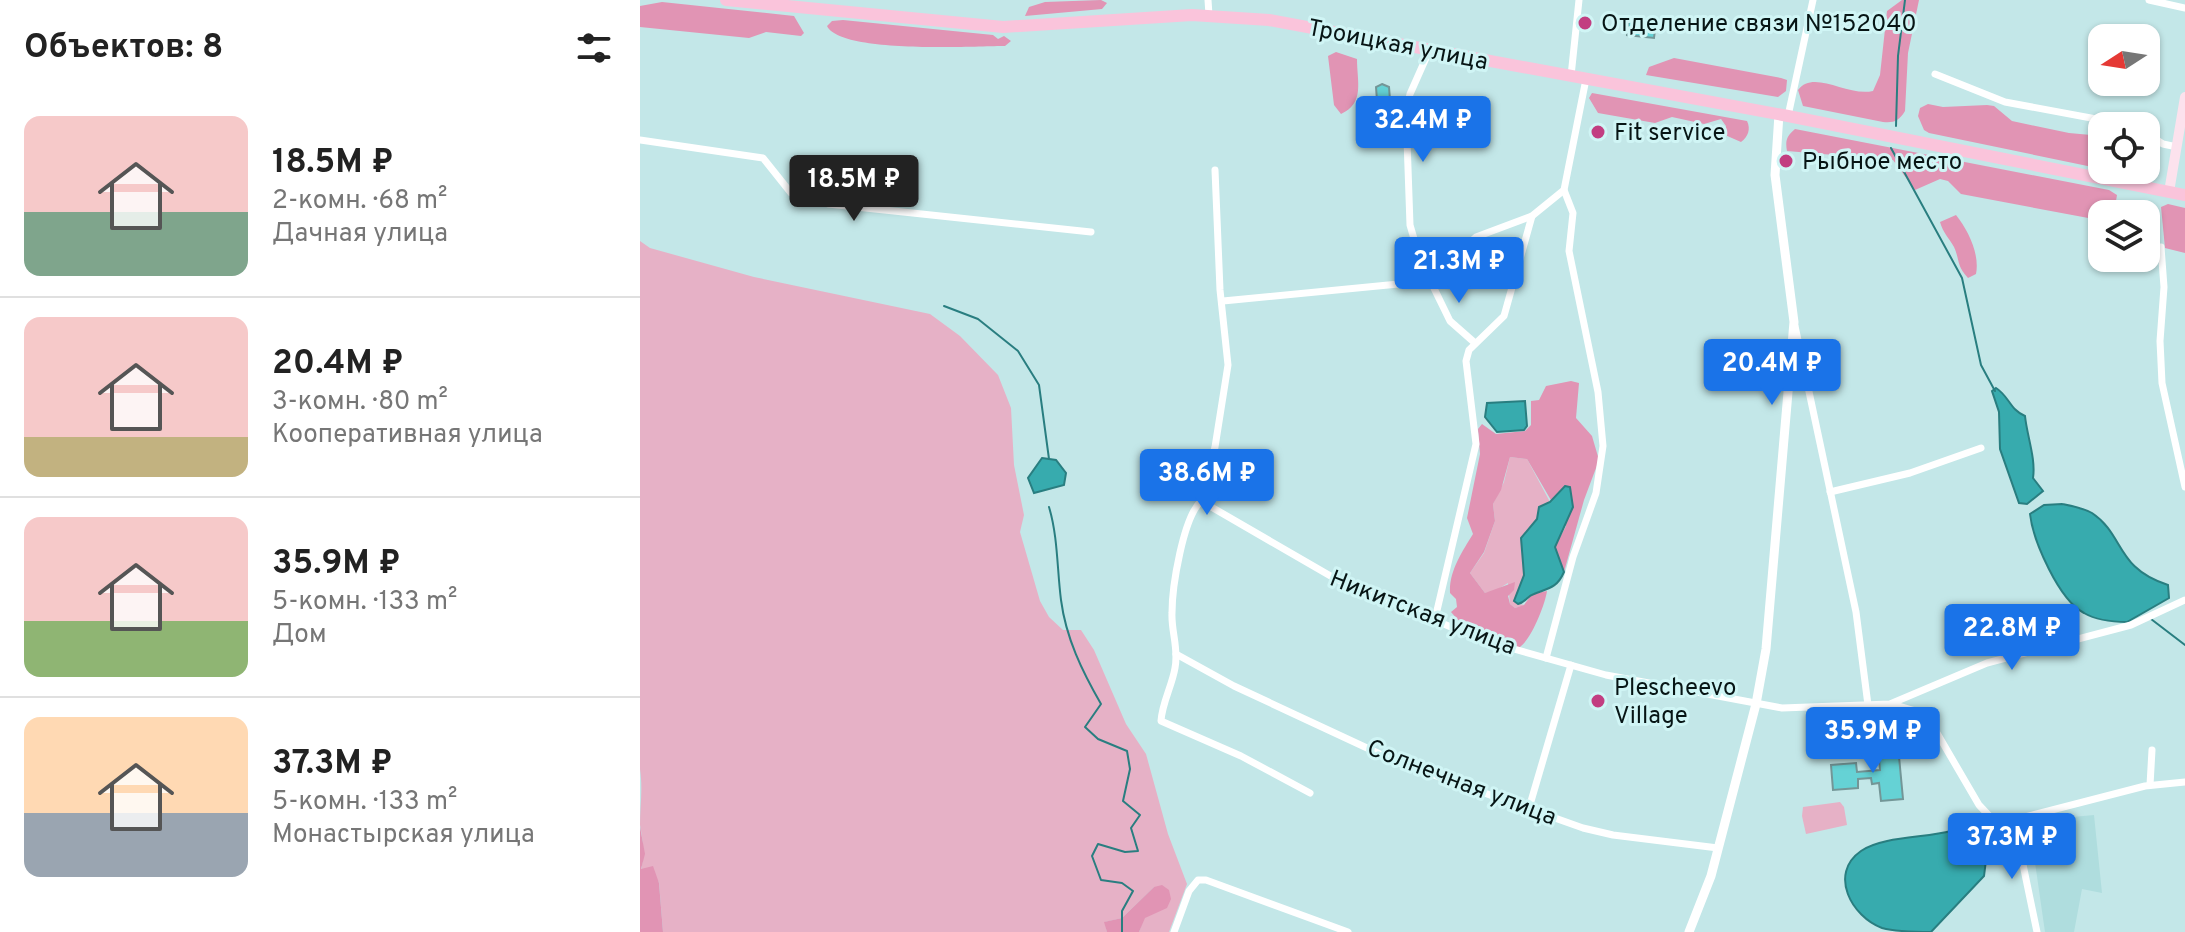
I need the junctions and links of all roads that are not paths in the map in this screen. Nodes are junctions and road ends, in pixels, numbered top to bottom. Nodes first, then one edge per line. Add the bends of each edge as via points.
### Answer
1 (726, 0) edge
2 (1208, 0) edge
3 (1579, 0) edge
4 (1813, 0) edge
5 (2149, 0) edge
6 (2185, 8) edge
7 (1209, 15) junction
8 (1430, 49) junction
9 (1935, 74) dead end
10 (1571, 76) junction
11 (1586, 79) junction
12 (2185, 97) edge
13 (1784, 115) junction
14 (2088, 117) edge
15 (640, 140) edge
16 (2160, 142) edge
17 (2177, 147) junction
18 (1215, 170) dead end
19 (1564, 190) junction
20 (2169, 192) junction
21 (2185, 195) edge
22 (1532, 216) junction
23 (1091, 232) dead end
24 (2161, 247) dead end
25 (1428, 279) junction
26 (1223, 301) junction
27 (1794, 322) junction
28 (1475, 343) junction
29 (1981, 448) dead end
30 (2185, 487) edge
31 (1830, 492) junction
32 (1201, 501) junction
33 (2185, 600) edge
34 (1435, 619) junction
35 (1176, 654) junction
36 (1546, 658) junction
37 (1571, 665) junction
38 (1756, 704) junction
39 (1890, 704) junction
40 (1868, 705) junction
41 (2152, 750) dead end
42 (2185, 782) edge
43 (2150, 785) junction
44 (1310, 793) dead end
45 (1529, 808) junction
46 (1998, 824) junction
47 (1718, 848) junction
48 (1174, 932) edge
49 (1348, 932) edge
50 (1689, 932) edge
51 (2037, 932) edge

1 - 7 main road, Троицкая улица via 1003,27
2 - 7 street
3 - 10 street
4 - 13 street
5 - 6 street
7 - 8 main road, Троицкая улица via 1269,20
8 - 10 main road, Троицкая улица
8 - 25 street via 1406,111 1410,225
9 - 14 street via 2005,102
10 - 11 main road, Троицкая улица
11 - 13 main road, Троицкая улица
11 - 19 street
12 - 17 main road
13 - 20 main road, Троицкая улица
13 - 27 street via 1775,175
15 - 23 street via 763,158 791,193 828,204
16 - 17 street
17 - 20 main road
18 - 26 street
19 - 22 street
19 - 36 street via 1573,213 1569,251 1598,392 1603,446 1596,493
20 - 21 main road, Троицкая улица
22 - 25 street via 1476,237
22 - 28 street via 1504,316
24 - 30 street via 2162,383
25 - 26 street via 1391,287
25 - 28 street via 1450,321
26 - 32 street via 1228,365
27 - 31 street
27 - 38 street via 1766,649
28 - 34 street via 1466,361 1476,444
29 - 31 street via 1910,473
31 - 40 street via 1856,612
32 - 34 street, Никитская улица via 1334,578
32 - 35 street via 1184,537 1175,585 1171,612
33 - 39 street via 2131,625 1987,663
34 - 36 street, Никитская улица via 1482,640
35 - 44 street via 1161,716 1164,725 1241,756
35 - 45 street, Солнечная улица via 1397,762
36 - 37 street, Никитская улица
37 - 38 street, Никитская улица
37 - 45 street
38 - 40 street, Никитская улица
38 - 47 street
39 - 40 street, Никитская улица
39 - 46 street via 1930,721 1979,805
41 - 43 street
42 - 43 street
43 - 46 street
45 - 47 street, Солнечная улица via 1613,835
46 - 51 street via 2025,867
47 - 50 street
48 - 49 street via 1198,880 1214,881

